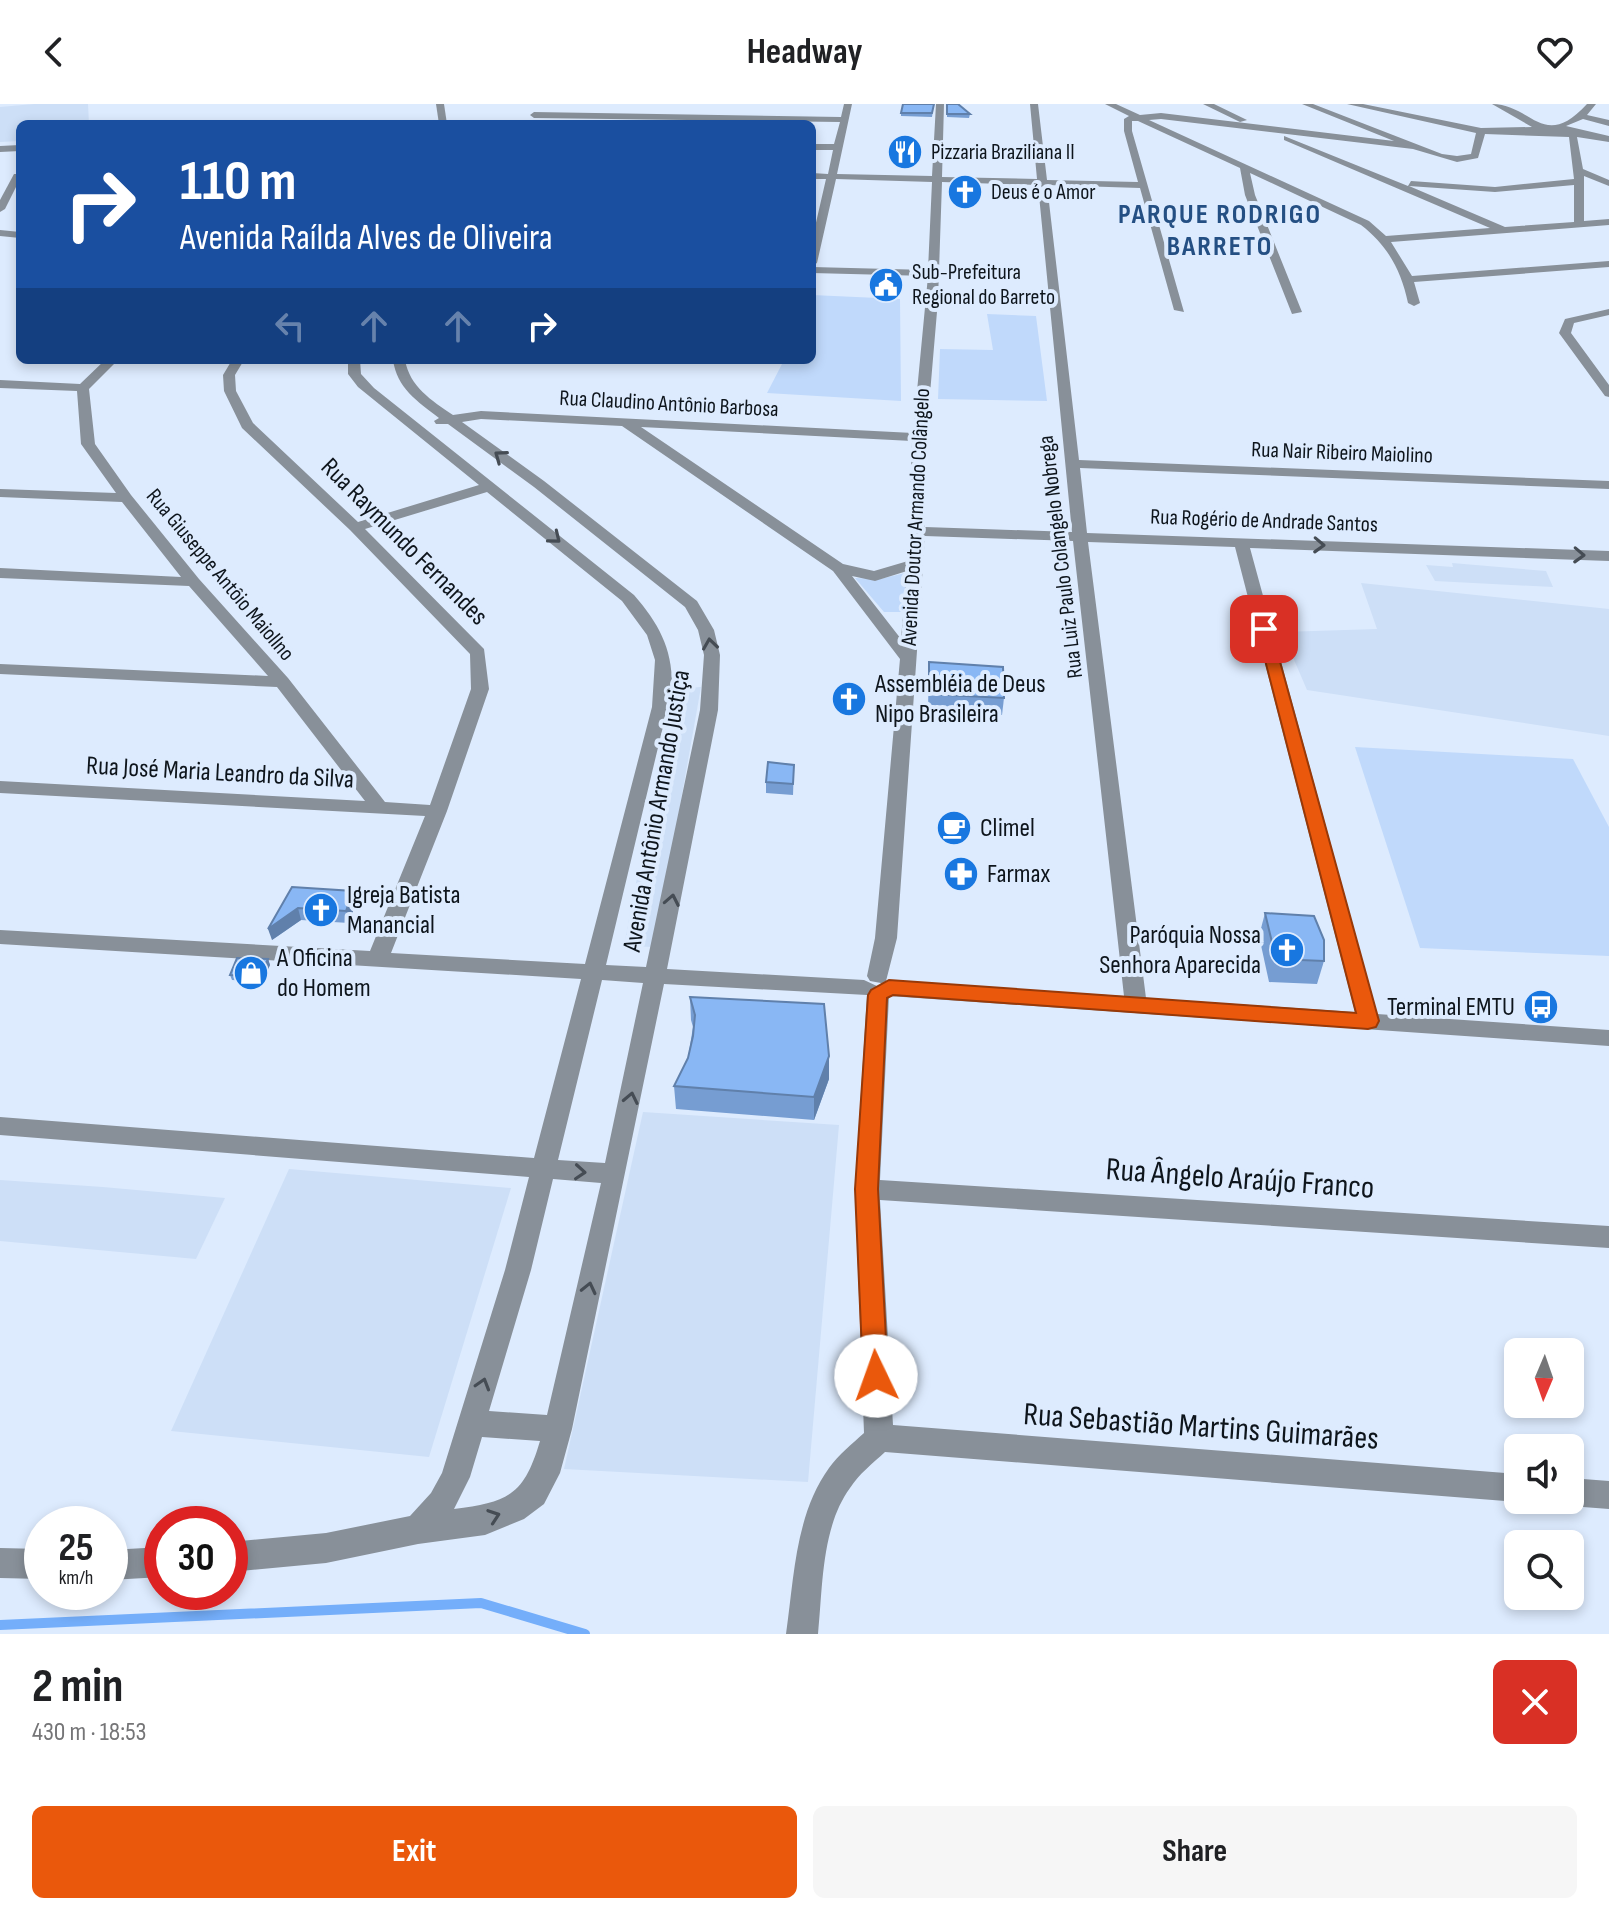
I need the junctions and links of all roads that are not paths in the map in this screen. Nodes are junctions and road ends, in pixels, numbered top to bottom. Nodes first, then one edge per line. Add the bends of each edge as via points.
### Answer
1 (529, 104) edge
2 (848, 104) edge
3 (940, 104) edge
4 (1034, 104) edge
5 (1109, 104) edge
6 (1207, 104) edge
7 (1306, 104) edge
8 (1351, 104) edge
9 (1496, 104) edge
10 (1591, 104) edge
11 (1410, 105) edge
12 (1376, 110) junction
13 (1135, 116) junction
14 (1580, 117) junction
15 (536, 120) edge
16 (845, 120) junction
17 (1439, 123) junction
18 (1609, 124) edge
19 (1555, 127) junction
20 (1262, 128) junction
21 (1538, 130) junction
22 (1481, 131) junction
23 (1579, 133) junction
24 (1609, 139) edge
25 (1413, 146) junction
26 (816, 147) edge
27 (838, 147) junction
28 (1244, 167) junction
29 (816, 176) edge
30 (1579, 176) junction
31 (832, 177) junction
32 (16, 180) edge
33 (939, 180) junction
34 (1389, 181) junction
35 (1041, 183) junction
36 (1609, 183) edge
37 (1144, 185) junction
38 (0, 209) edge
39 (1609, 222) edge
40 (1579, 224) junction
41 (1501, 229) junction
42 (1384, 239) junction
43 (816, 246) edge
44 (1609, 264) edge
45 (816, 270) edge
46 (933, 273) junction
47 (1409, 279) junction
48 (1414, 303) dead end
49 (1180, 310) dead end
50 (1296, 312) dead end
51 (1609, 312) edge
52 (108, 364) edge
53 (236, 364) edge
54 (353, 364) edge
55 (400, 364) edge
56 (3, 386) edge
57 (83, 388) junction
58 (1609, 393) edge
59 (449, 419) junction
60 (625, 422) junction
61 (416, 428) junction
62 (920, 437) junction
63 (1074, 464) junction
64 (539, 484) junction
65 (1609, 485) edge
66 (497, 491) junction
67 (0, 493) edge
68 (126, 498) junction
69 (355, 527) junction
70 (918, 531) junction
71 (1080, 537) junction
72 (1241, 542) junction
73 (1609, 556) edge
74 (913, 564) junction
75 (838, 568) junction
76 (0, 573) edge
77 (193, 582) junction
78 (907, 657) junction
79 (0, 669) edge
80 (282, 682) junction
81 (0, 787) edge
82 (380, 808) junction
83 (437, 811) junction
84 (0, 937) edge
85 (377, 961) junction
86 (592, 974) junction
87 (656, 976) junction
88 (877, 987) junction
89 (1136, 1004) junction
90 (1368, 1021) junction
91 (1609, 1038) edge
92 (0, 1126) edge
93 (544, 1169) junction
94 (615, 1174) junction
95 (867, 1189) junction
96 (1609, 1237) edge
97 (471, 1423) junction
98 (558, 1429) junction
99 (879, 1438) junction
100 (1504, 1487) edge
101 (1584, 1493) edge
102 (1609, 1495) edge
103 (418, 1529) junction
104 (248, 1555) edge
105 (0, 1563) edge
106 (24, 1564) edge
107 (802, 1634) edge

1 - 15 street
2 - 16 street
3 - 33 street, Avenida Doutor Armando Colângelo
4 - 35 street, Rua Luiz Paulo Colangelo Nobrega
5 - 13 street
6 - 20 street
7 - 25 street
8 - 12 street
9 - 21 street
10 - 14 street
11 - 12 street
11 - 17 street
12 - 17 street
13 - 20 street
13 - 28 street
13 - 37 street via 1126,124
14 - 18 street
14 - 19 street
14 - 23 street
15 - 16 street
16 - 27 street
17 - 22 street
18 - 23 street
19 - 21 street
19 - 23 street
20 - 25 street
20 - 34 street
21 - 22 street
21 - 23 street
22 - 25 street via 1477,154 1471,157 1448,158
23 - 24 street
23 - 30 street
26 - 27 street
27 - 31 street
28 - 42 street via 1365,223
28 - 50 street
29 - 31 street
30 - 34 street via 1540,187 1489,190
30 - 36 street
30 - 40 street
31 - 33 street
31 - 43 street
32 - 38 street
33 - 35 street
33 - 46 street, Avenida Doutor Armando Colângelo
34 - 41 street
35 - 37 street
35 - 63 street, Rua Luiz Paulo Colangelo Nobrega
37 - 49 street
39 - 40 street
40 - 41 street
41 - 42 street
42 - 47 street
44 - 47 street
45 - 46 street
46 - 62 street, Avenida Doutor Armando Colângelo
47 - 48 street
51 - 58 street via 1569,321 1565,333
52 - 57 street
53 - 69 street, Rua Raymundo Fernandes via 229,375 230,391 247,425
54 - 61 street, Avenida Antônio Armando Justiça via 362,383
55 - 59 street, Avenida Antônio Armando Justiça via 408,385
56 - 57 street
57 - 68 street, Rua Giuseppe Antôio Maiollno via 88,444
59 - 60 street, Rua Claudino Antônio Barbosa via 481,415
59 - 61 street, Rua Claudino Antônio Barbosa
64 -> 59 street, Avenida Antônio Armando Justiça
60 - 62 street, Rua Claudino Antônio Barbosa
60 - 75 street
61 - 66 street, Avenida Antônio Armando Justiça
62 - 70 street, Avenida Doutor Armando Colângelo
63 - 65 street, Rua Nair Ribeiro Maiolino
63 - 71 street, Rua Luiz Paulo Colangelo Nobrega
64 - 66 street
87 -> 64 street, Avenida Antônio Armando Justiça via 709,710 711,636 691,604
66 - 69 street
66 -> 86 street, Avenida Antônio Armando Justiça via 628,598 648,619 664,654 661,707
67 - 68 street
68 - 77 street, Rua Giuseppe Antôio Maiollno
69 - 83 street, Rua Raymundo Fernandes via 478,653 480,689
70 - 71 street, Rua Rogério de Andrade Santos
70 - 74 street, Avenida Doutor Armando Colângelo
71 - 72 street, Rua Rogério de Andrade Santos
71 - 89 street, Rua Luiz Paulo Colangelo Nobrega
72 -> 73 street, Rua Rogério de Andrade Santos
72 - 90 street
74 - 75 street via 875,576
74 - 78 street, Avenida Doutor Armando Colângelo
75 - 78 street
76 - 77 street
77 - 80 street, Rua Giuseppe Antôio Maiollno
78 - 88 street, Avenida Doutor Armando Colângelo via 886,938
79 - 80 street
80 - 82 street, Rua Giuseppe Antôio Maiollno
81 - 82 street, Rua José Maria Leandro da Silva
82 - 83 street, Rua José Maria Leandro da Silva
83 - 85 street, Rua Raymundo Fernandes
84 - 85 street
85 - 86 street
86 - 87 street
86 - 93 street, Avenida Antônio Armando Justiça
87 - 88 street
94 -> 87 street, Avenida Antônio Armando Justiça
88 - 89 street
88 - 95 street, Avenida Doutor Armando Colângelo
89 - 90 street
90 - 91 street
92 - 93 street
93 -> 94 street
97 -> 93 street, Avenida Antônio Armando Justiça
98 -> 94 street, Avenida Antônio Armando Justiça
95 - 96 street, Rua Ângelo Araújo Franco
95 - 99 street, Avenida Doutor Armando Colângelo
97 - 98 street
97 - 103 street, Avenida Antônio Armando Justiça via 442,1503
103 -> 98 street, Avenida Antônio Armando Justiça via 485,1520 513,1509 534,1494
99 - 100 street, Rua Sebastião Martins Guimarães
99 - 107 street via 837,1481 829,1497 817,1532
101 - 102 street
103 - 104 street, Avenida Antônio Armando Justiça via 326,1548
105 - 106 street

